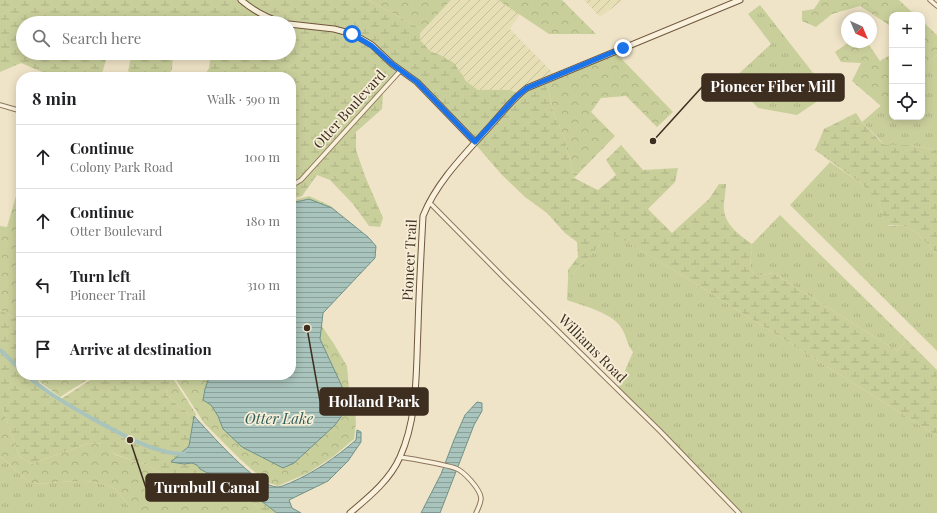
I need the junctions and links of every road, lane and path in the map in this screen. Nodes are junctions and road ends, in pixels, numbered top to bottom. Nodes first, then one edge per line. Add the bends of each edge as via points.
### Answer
1 (241, 0) edge
2 (740, 0) edge
3 (930, 0) edge
4 (937, 6) edge
5 (265, 16) edge
6 (296, 25) edge
7 (401, 70) junction
8 (0, 105) edge
9 (16, 110) edge
10 (475, 142) junction
11 (296, 183) edge
12 (429, 201) junction
13 (400, 457) junction
14 (350, 513) edge
15 (476, 513) edge
16 (739, 513) edge

1 - 5 street
2 - 10 street, Pioneer Trail via 527,88
3 - 4 street
6 - 7 street via 329,28 352,34 372,46
7 - 10 street, Otter Boulevard via 417,82
7 - 11 street, Otter Boulevard
8 - 9 street
10 - 12 street, Pioneer Trail via 437,187
12 - 13 street, Pioneer Trail via 423,216 416,389 410,424
12 - 16 street, Williams Road
13 - 14 street, Pioneer Trail via 382,483
13 - 15 street via 457,468 478,490 481,499

